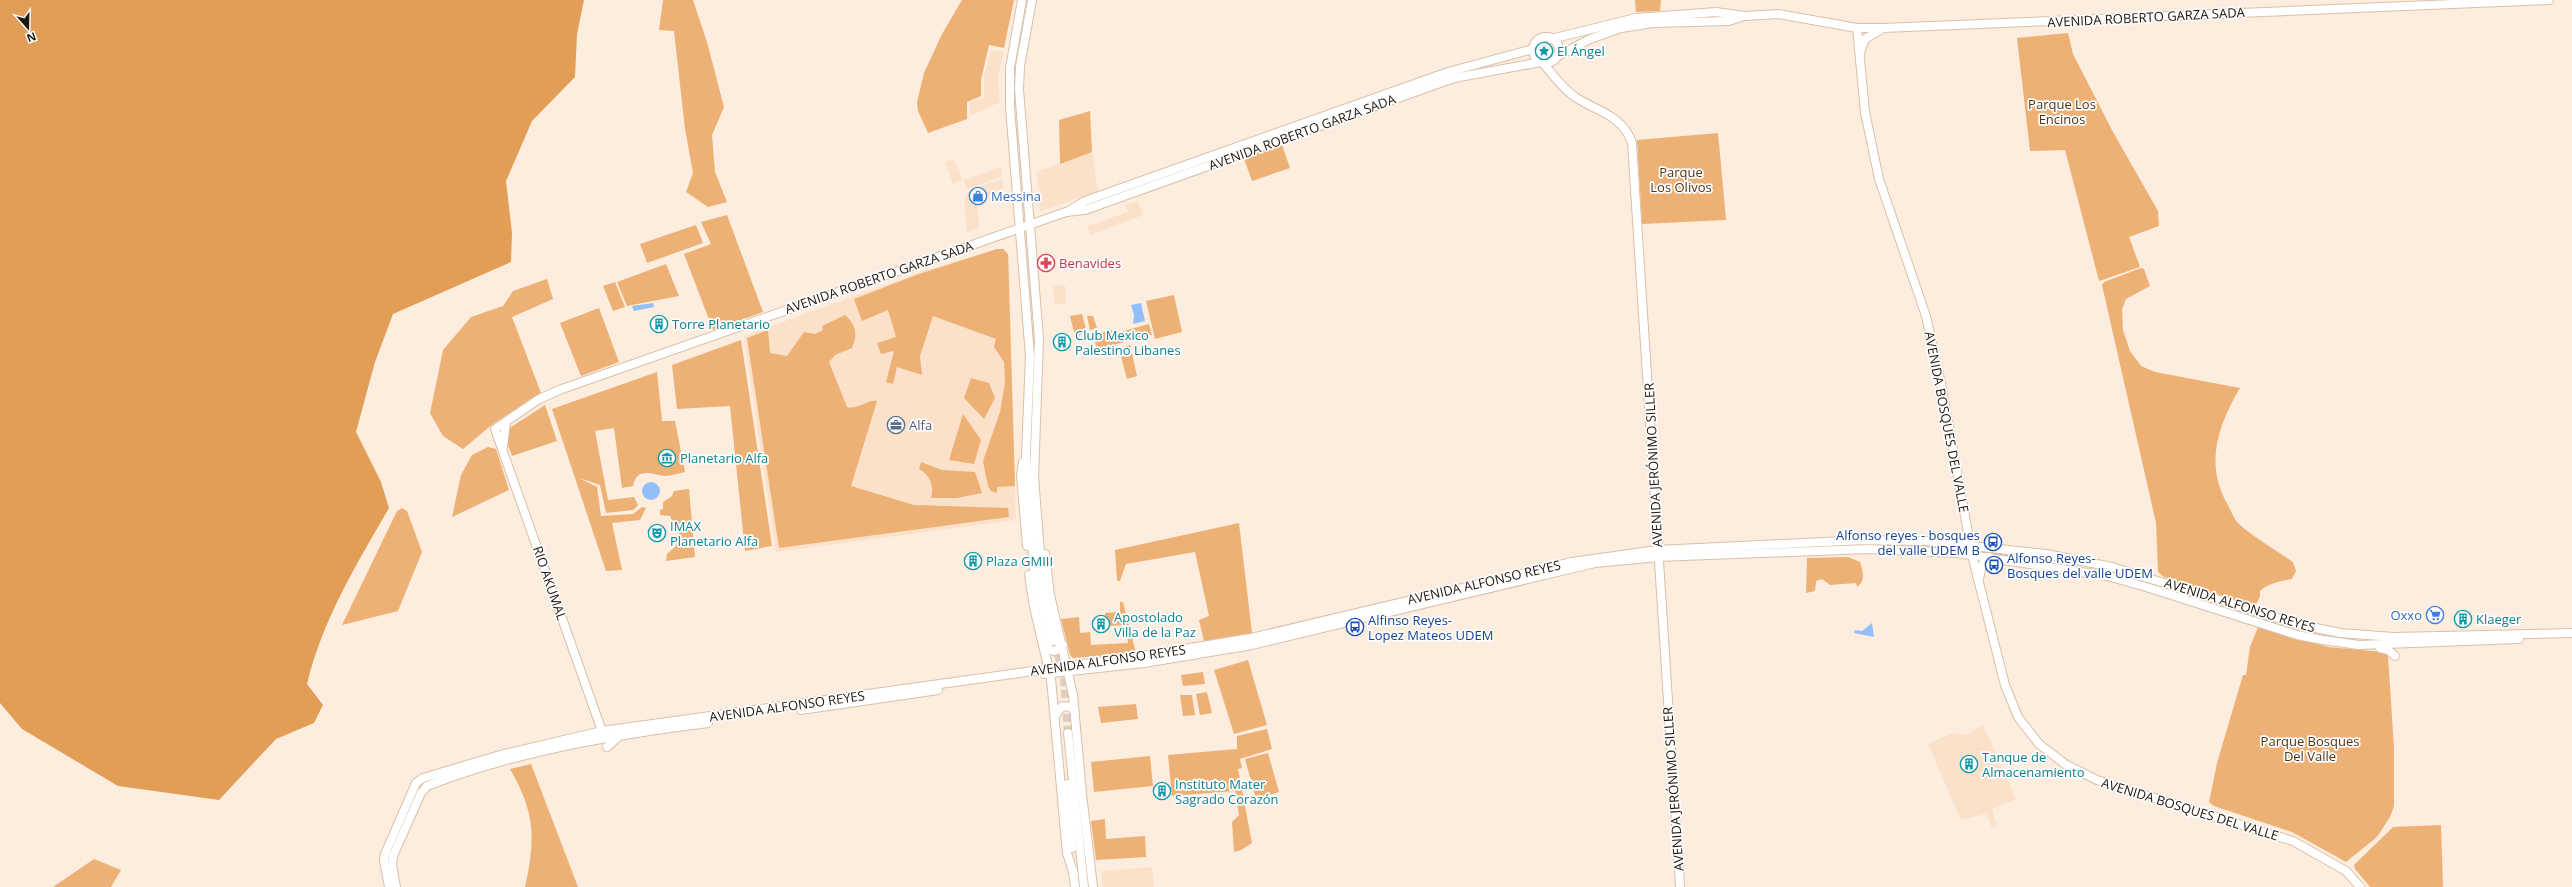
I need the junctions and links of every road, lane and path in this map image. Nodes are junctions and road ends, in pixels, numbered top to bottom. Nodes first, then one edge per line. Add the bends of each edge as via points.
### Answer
1 (1022, 0) edge
2 (1032, 0) edge
3 (2549, 0) edge
4 (1744, 16) junction
5 (1857, 28) junction
6 (1883, 28) junction
7 (1551, 39) junction
8 (1533, 49) junction
9 (1510, 54) junction
10 (1859, 58) junction
11 (1555, 59) junction
12 (1542, 63) junction
13 (1467, 67) junction
14 (1495, 70) junction
15 (1559, 80) junction
16 (1440, 82) junction
17 (1409, 86) junction
18 (1066, 212) junction
19 (1031, 224) junction
20 (1020, 228) junction
21 (506, 422) junction
22 (495, 429) joint
23 (503, 448) junction
24 (1033, 462) junction
25 (1966, 525) junction
26 (1970, 545) junction
27 (1986, 546) junction
28 (1658, 554) junction
29 (1972, 555) junction
30 (1989, 557) junction
31 (1979, 584) junction
32 (2572, 633) edge
33 (2572, 638) edge
34 (1063, 645) junction
35 (2359, 645) junction
36 (1049, 646) junction
37 (2395, 656) dead end
38 (1069, 668) junction
39 (1088, 670) junction
40 (1047, 671) junction
41 (1073, 695) junction
42 (1075, 712) junction
43 (1055, 716) junction
44 (603, 734) junction
45 (621, 734) junction
46 (607, 747) dead end
47 (533, 751) junction
48 (506, 753) junction
49 (504, 762) junction
50 (1088, 846) junction
51 (1074, 875) junction
52 (390, 887) edge
53 (396, 887) edge
54 (1081, 887) edge
55 (1093, 887) edge
56 (1680, 887) edge
57 (2360, 887) edge

1 - 20 street via 1009,81
2 - 19 street via 1019,77
3 - 6 street, AVENIDA ROBERTO GARZA SADA
4 - 5 street, AVENIDA ROBERTO GARZA SADA via 1788,15
4 - 7 street, AVENIDA ROBERTO GARZA SADA via 1716,12 1636,18
4 - 11 street, AVENIDA ROBERTO GARZA SADA via 1729,21 1653,23 1621,28 1590,39
5 - 6 street, AVENIDA ROBERTO GARZA SADA
5 - 10 street, AVENIDA BOSQUES DEL VALLE
6 - 10 street via 1866,39
7 - 8 street via 1539,39
7 - 11 street via 1558,49
8 - 9 street, AVENIDA ROBERTO GARZA SADA
8 - 12 street via 1534,56
9 - 13 street, AVENIDA ROBERTO GARZA SADA
9 - 14 street
10 - 25 street, AVENIDA BOSQUES DEL VALLE via 1879,179 1926,316 1941,383
11 - 12 street
11 - 15 street, AVENIDA JERÓNIMO SILLER
12 - 14 street, AVENIDA ROBERTO GARZA SADA
12 - 15 street, AVENIDA JERÓNIMO SILLER
13 - 16 street
13 - 17 street, AVENIDA ROBERTO GARZA SADA
14 - 16 street, AVENIDA ROBERTO GARZA SADA
15 - 28 street, AVENIDA JERÓNIMO SILLER via 1574,97 1611,116 1626,130 1632,143
16 - 17 street via 1415,88
16 - 18 street, AVENIDA ROBERTO GARZA SADA via 1085,210
17 - 18 street, AVENIDA ROBERTO GARZA SADA via 1085,201
18 - 19 street, AVENIDA ROBERTO GARZA SADA
19 - 20 street, AVENIDA ROBERTO GARZA SADA
19 - 24 street via 1039,353
20 - 21 street, AVENIDA ROBERTO GARZA SADA via 562,389 540,399
20 - 36 street via 1030,356 1026,456 1021,476 1034,607
21 - 22 street, AVENIDA ROBERTO GARZA SADA
21 - 23 street
22 - 23 street, RIO AKUMAL
23 - 44 street, RIO AKUMAL
24 - 34 street via 1039,484 1048,588
24 - 36 street via 1041,580
25 - 26 street, AVENIDA BOSQUES DEL VALLE
25 - 27 street
26 - 27 street, AVENIDA ALFONSO REYES
26 - 28 street, AVENIDA ALFONSO REYES via 1901,539 1864,540
26 - 29 street, AVENIDA BOSQUES DEL VALLE
27 - 32 street, AVENIDA ALFONSO REYES via 2112,566 2297,624 2340,633 2394,637
28 - 29 street, AVENIDA ALFONSO REYES via 1868,549
28 - 38 street, AVENIDA ALFONSO REYES via 1572,562 1251,638
28 - 39 street, AVENIDA ALFONSO REYES via 1595,563 1252,645
28 - 56 street, AVENIDA JERÓNIMO SILLER
29 - 30 street, AVENIDA ALFONSO REYES
29 - 31 street, AVENIDA BOSQUES DEL VALLE
30 - 31 street via 1982,566
30 - 35 street, AVENIDA ALFONSO REYES via 2107,576 2297,635
31 - 57 street, AVENIDA BOSQUES DEL VALLE via 2005,684 2018,717 2039,744 2065,764 2097,780 2293,841 2340,867
33 - 35 street, AVENIDA ALFONSO REYES
34 - 36 street via 1055,650
34 - 38 street
35 - 37 street via 2388,650
36 - 40 street
38 - 39 street, AVENIDA ALFONSO REYES
38 - 40 street, AVENIDA ALFONSO REYES
38 - 41 street
39 - 41 street via 1078,678
40 - 43 street
40 - 44 street, AVENIDA ALFONSO REYES
40 - 45 street, AVENIDA ALFONSO REYES
41 - 42 street
42 - 43 street via 1071,707 1062,706
42 - 50 street
43 - 51 street via 1067,853
44 - 45 street, AVENIDA ALFONSO REYES
44 - 47 street, AVENIDA ALFONSO REYES
45 - 46 street
47 - 48 street, AVENIDA ALFONSO REYES
47 - 49 street, AVENIDA ALFONSO REYES
48 - 49 street
48 - 52 street, AVENIDA ALFONSO REYES via 423,778 416,783 385,854 384,861
49 - 53 street, AVENIDA ALFONSO REYES via 430,785 422,790 393,856 392,874
50 - 54 street
50 - 55 street
51 - 54 street
51 - 54 street via 1066,733

